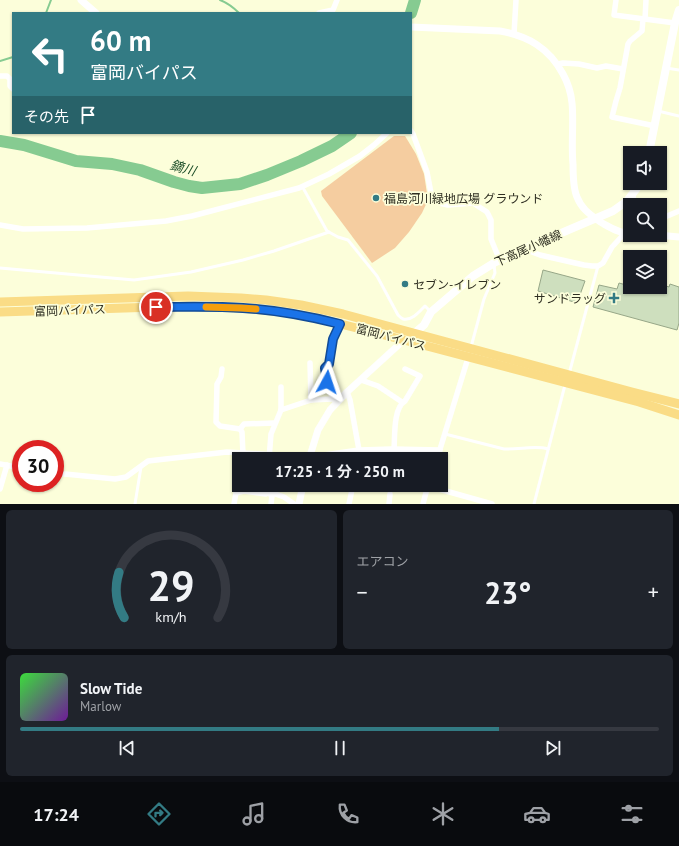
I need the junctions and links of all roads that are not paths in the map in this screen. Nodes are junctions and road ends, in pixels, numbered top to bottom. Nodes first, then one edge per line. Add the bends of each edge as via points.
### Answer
1 (81, 0) edge
2 (337, 0) edge
3 (516, 0) edge
4 (616, 0) edge
5 (646, 0) edge
6 (679, 10) edge
7 (93, 12) edge
8 (324, 12) edge
9 (644, 19) junction
10 (675, 23) junction
11 (412, 27) edge
12 (514, 34) junction
13 (675, 43) edge
14 (558, 64) junction
15 (666, 68) junction
16 (624, 69) junction
17 (679, 70) edge
18 (0, 76) edge
19 (12, 88) edge
20 (658, 111) junction
21 (679, 116) edge
22 (655, 126) junction
23 (412, 132) edge
24 (386, 134) edge
25 (651, 146) edge
26 (302, 186) junction
27 (637, 190) edge
28 (634, 194) junction
29 (635, 198) edge
30 (679, 211) edge
31 (667, 216) edge
32 (595, 218) junction
33 (0, 225) edge
34 (329, 232) junction
35 (623, 232) edge
36 (667, 236) edge
37 (623, 237) edge
38 (679, 237) edge
39 (524, 249) junction
40 (498, 261) junction
41 (598, 266) junction
42 (0, 268) edge
43 (0, 302) edge
44 (0, 312) edge
45 (431, 312) junction
46 (340, 324) junction
47 (416, 333) junction
48 (404, 340) junction
49 (471, 348) junction
50 (468, 358) junction
51 (310, 363) dead end
52 (222, 369) dead end
53 (405, 369) dead end
54 (567, 379) junction
55 (361, 380) junction
56 (281, 387) dead end
57 (348, 392) junction
58 (311, 400) junction
59 (335, 401) junction
60 (402, 402) junction
61 (679, 404) edge
62 (281, 410) junction
63 (679, 415) edge
64 (275, 423) junction
65 (240, 429) junction
66 (445, 434) junction
67 (394, 449) junction
68 (548, 449) junction
69 (357, 450) junction
70 (440, 450) joint
71 (243, 452) edge
72 (269, 452) edge
73 (311, 452) edge
74 (344, 452) edge
75 (232, 453) edge
76 (0, 464) edge
77 (7, 465) junction
78 (12, 466) edge
79 (141, 468) junction
80 (64, 474) edge
81 (0, 489) edge
82 (448, 491) edge
83 (240, 492) edge
84 (251, 492) edge
85 (266, 492) edge
86 (270, 492) edge
87 (275, 492) edge
88 (302, 492) edge
89 (352, 492) edge
90 (426, 492) edge
91 (390, 494) dead end
92 (135, 504) edge
93 (234, 504) edge
94 (271, 504) edge
95 (294, 504) edge
96 (299, 504) edge
97 (349, 504) edge
98 (390, 504) edge
99 (423, 504) edge
100 (492, 504) edge
101 (534, 504) edge

1 - 7 street
2 - 8 street via 333,10
3 - 12 street
4 - 9 street via 614,15
5 - 9 street
6 - 10 main road
9 - 10 street
9 - 16 street via 642,31 628,44
10 - 13 main road
11 - 12 street via 500,31
12 - 14 street via 534,42
13 - 15 main road
14 - 16 street
14 - 32 street via 570,90 572,104 572,154 576,196 588,214
15 - 17 lane
15 - 20 main road
16 - 22 street via 612,117
18 - 19 street via 7,76
20 - 21 lane
20 - 22 main road
22 - 25 main road
23 - 40 street via 434,199 448,205 473,203 487,212 492,220 491,239
24 - 26 street via 360,156
26 - 33 street via 192,216 166,220 87,228 23,229
26 - 34 lane
27 - 28 main road, 下高尾小幡線
28 - 29 lane
28 - 32 main road, 下高尾小幡線 via 620,206
30 - 31 street
32 - 35 street
32 - 39 main road, 下高尾小幡線
34 - 42 lane via 243,260 191,272 134,280
34 - 45 lane via 348,240 377,276 398,315 408,319 426,306
36 - 38 street
37 - 41 street
39 - 40 main road, 下高尾小幡線
39 - 41 street via 584,265
40 - 45 main road, 下高尾小幡線 via 473,276
40 - 49 lane via 484,299
41 - 54 lane
43 - 47 highway, 富岡バイパス via 188,296 241,298 318,308
44 - 46 highway, 富岡バイパス via 188,306 289,313
45 - 47 main road, 下高尾小幡線 via 424,326
46 - 48 highway, 富岡バイパス
46 - 59 street via 333,339 329,364 325,368 327,382
47 - 48 main road, 下高尾小幡線
47 - 49 highway, 富岡バイパス
48 - 50 highway, 富岡バイパス
48 - 55 street
49 - 54 highway, 富岡バイパス
50 - 54 highway, 富岡バイパス
50 - 66 street
51 - 58 street
52 - 65 street via 217,384 216,422 220,426
53 - 60 street via 420,376
54 - 61 highway, 富岡バイパス
54 - 63 highway, 富岡バイパス
54 - 68 lane
55 - 57 street
55 - 60 street via 378,386
56 - 62 street
57 - 59 street
57 - 69 street
58 - 59 street
58 - 62 street
59 - 73 street via 321,424
60 - 67 street via 397,413
62 - 64 street
64 - 65 street via 244,424
64 - 72 street
65 - 71 street
66 - 68 lane via 510,450 530,447
66 - 70 street
67 - 69 street
67 - 70 street
68 - 101 lane
69 - 74 street
75 - 79 street via 148,461
76 - 77 street
77 - 78 street
77 - 81 street
79 - 80 street via 126,477 115,479
79 - 92 lane
82 - 100 street
83 - 93 street via 236,493
84 - 85 street
86 - 94 street
87 - 95 street
88 - 96 street
89 - 97 street
90 - 99 street
91 - 98 street

